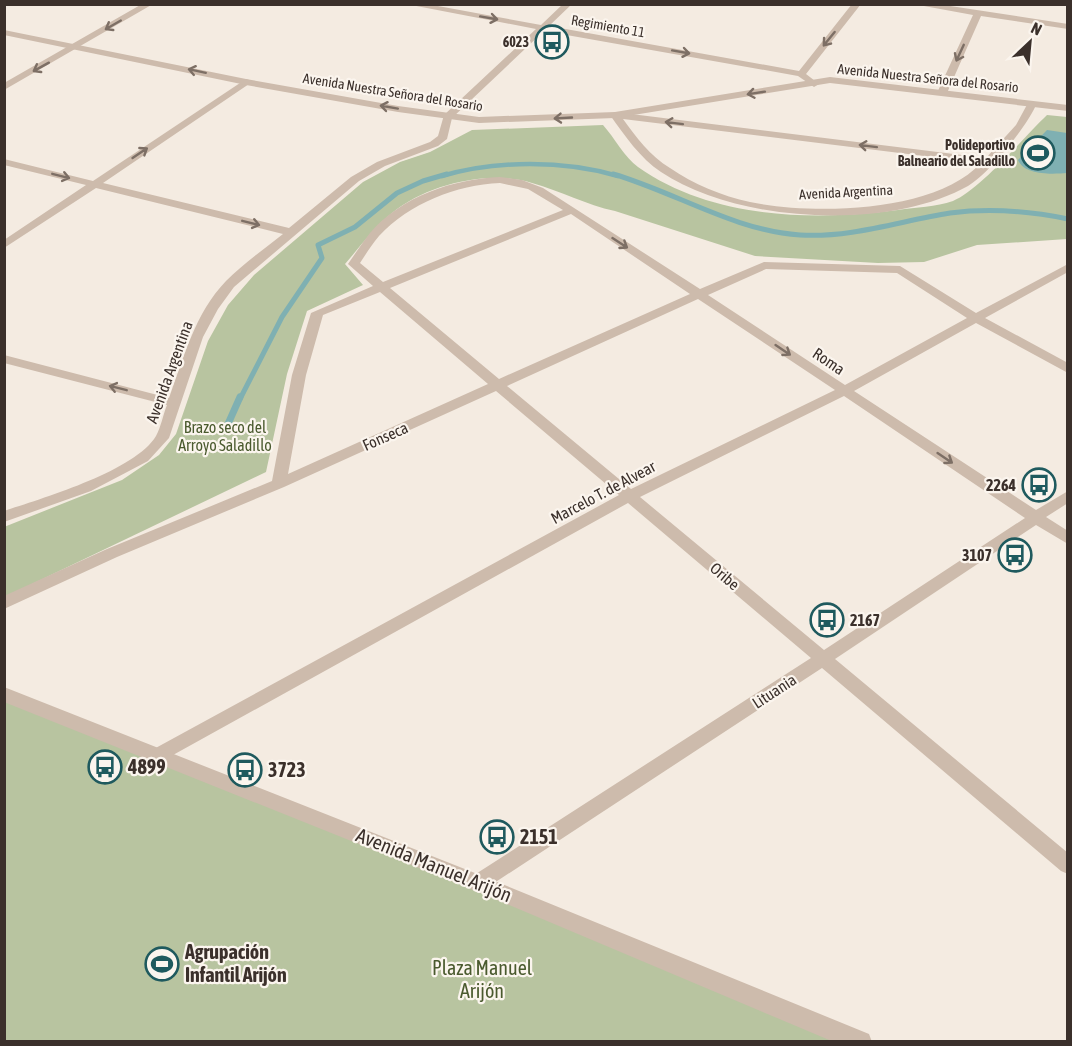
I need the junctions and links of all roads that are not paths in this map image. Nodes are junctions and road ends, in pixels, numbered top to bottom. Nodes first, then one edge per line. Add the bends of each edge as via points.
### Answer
1 (149, 4) edge
2 (410, 4) edge
3 (568, 4) edge
4 (857, 4) edge
5 (917, 4) edge
6 (978, 14) junction
7 (1068, 27) edge
8 (542, 28) junction
9 (4, 32) edge
10 (77, 46) junction
11 (801, 74) junction
12 (246, 82) junction
13 (814, 84) junction
14 (4, 87) edge
15 (942, 93) junction
16 (1032, 103) junction
17 (1068, 108) edge
18 (615, 115) junction
19 (447, 117) junction
20 (988, 161) junction
21 (4, 162) edge
22 (94, 184) junction
23 (572, 210) junction
24 (290, 232) junction
25 (4, 245) edge
26 (1068, 267) edge
27 (381, 287) junction
28 (699, 295) junction
29 (976, 318) junction
30 (4, 360) edge
31 (1068, 369) edge
32 (498, 385) junction
33 (844, 391) junction
34 (174, 403) junction
35 (279, 484) junction
36 (631, 495) junction
37 (1068, 496) edge
38 (4, 517) edge
39 (1035, 518) junction
40 (1068, 539) edge
41 (4, 603) edge
42 (823, 659) junction
43 (4, 694) edge
44 (158, 755) junction
45 (1068, 865) edge
46 (478, 883) junction
47 (861, 1041) edge

1 -> 10 street
2 -> 8 street, Regimiento 11
3 - 8 street
4 -> 11 street
5 - 6 street
6 - 7 street
6 -> 15 street
8 -> 11 street, Regimiento 11
8 - 19 street
9 - 10 street, Avenida Nuestra Señora del Rosario
12 -> 10 street, Avenida Nuestra Señora del Rosario
10 -> 14 street
11 - 13 street
19 -> 12 street, Avenida Nuestra Señora del Rosario
22 -> 12 street
13 - 15 street, Avenida Nuestra Señora del Rosario via 830,80
13 -> 18 street, Avenida Nuestra Señora del Rosario
15 - 16 street, Avenida Nuestra Señora del Rosario
16 - 17 street, Avenida Nuestra Señora del Rosario
16 - 20 street, Avenida Argentina via 1026,120
18 -> 19 street, Avenida Nuestra Señora del Rosario via 479,120
20 -> 18 street
18 - 20 street, Avenida Argentina via 644,155 673,175 758,206 812,211 916,203 967,182
19 - 24 street, Avenida Argentina via 443,136 434,144 381,164 355,179
21 -> 22 street
22 -> 24 street
22 - 25 street
23 - 27 street
23 - 27 street, Roma via 521,183 501,180 475,182 429,195 378,231 354,264
23 -> 28 street, Roma
24 - 34 street, Avenida Argentina via 230,284 212,308 196,337
26 - 29 street, Marcelo T. de Alvear
27 - 32 street, Oribe
27 - 35 street via 316,313 299,375
28 - 29 street, Fonseca via 764,265 900,270
28 - 32 street, Fonseca
28 -> 33 street, Roma
29 - 31 street
29 - 33 street, Marcelo T. de Alvear
34 -> 30 street
32 - 35 street, Fonseca
32 - 36 street, Oribe
33 - 36 street, Marcelo T. de Alvear
33 -> 39 street, Roma
34 - 38 street, Avenida Argentina via 162,438 143,458 86,488
35 - 41 street, Fonseca
36 - 42 street, Oribe
36 - 44 street, Marcelo T. de Alvear
37 - 39 street, Lituania
39 - 40 street, Roma
39 - 42 street, Lituania
42 - 45 street, Oribe
42 - 46 street, Lituania
43 - 44 street, Avenida Manuel Arijón
44 - 46 street, Avenida Manuel Arijón
46 - 47 street, Avenida Manuel Arijón

